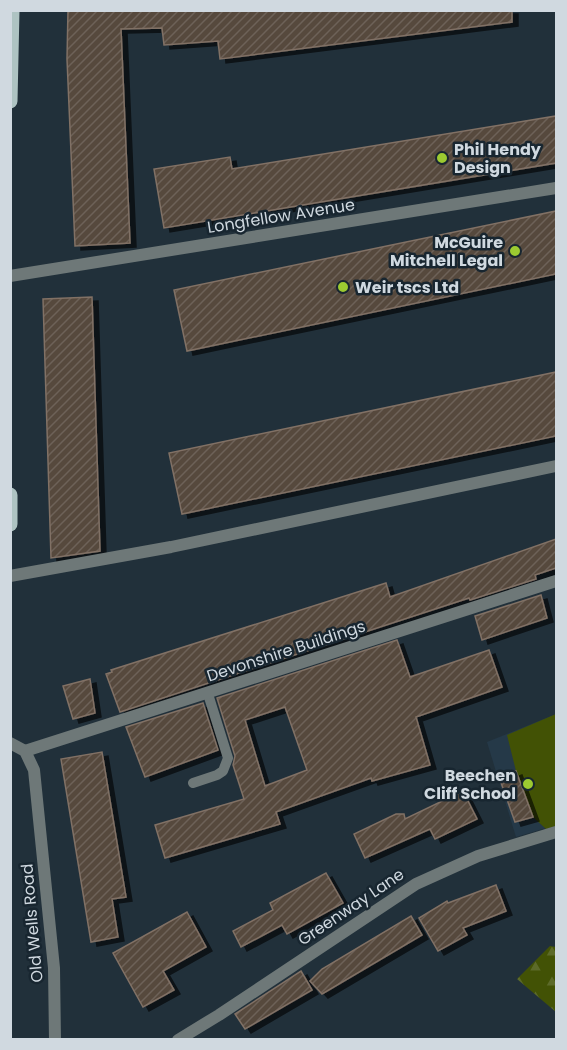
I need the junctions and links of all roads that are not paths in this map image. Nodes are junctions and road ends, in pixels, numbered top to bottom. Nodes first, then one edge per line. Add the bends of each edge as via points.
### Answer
1 (12, 10) edge
2 (10, 101) edge
3 (556, 188) edge
4 (10, 276) edge
5 (556, 466) edge
6 (10, 495) edge
7 (10, 524) edge
8 (10, 576) edge
9 (556, 581) edge
10 (208, 694) junction
11 (10, 743) edge
12 (26, 751) junction
13 (193, 783) dead end
14 (556, 832) edge
15 (56, 1040) edge
16 (178, 1040) edge

1 - 2 main road
3 - 4 street, Longfellow Avenue
5 - 8 street via 171,547
6 - 7 main road
9 - 10 street, Devonshire Buildings
10 - 12 street, Devonshire Buildings
10 - 13 lane via 228,758 223,771
11 - 12 street
12 - 15 street, Old Wells Road via 34,770 54,968
14 - 16 street, Greenway Lane via 478,856 416,884

